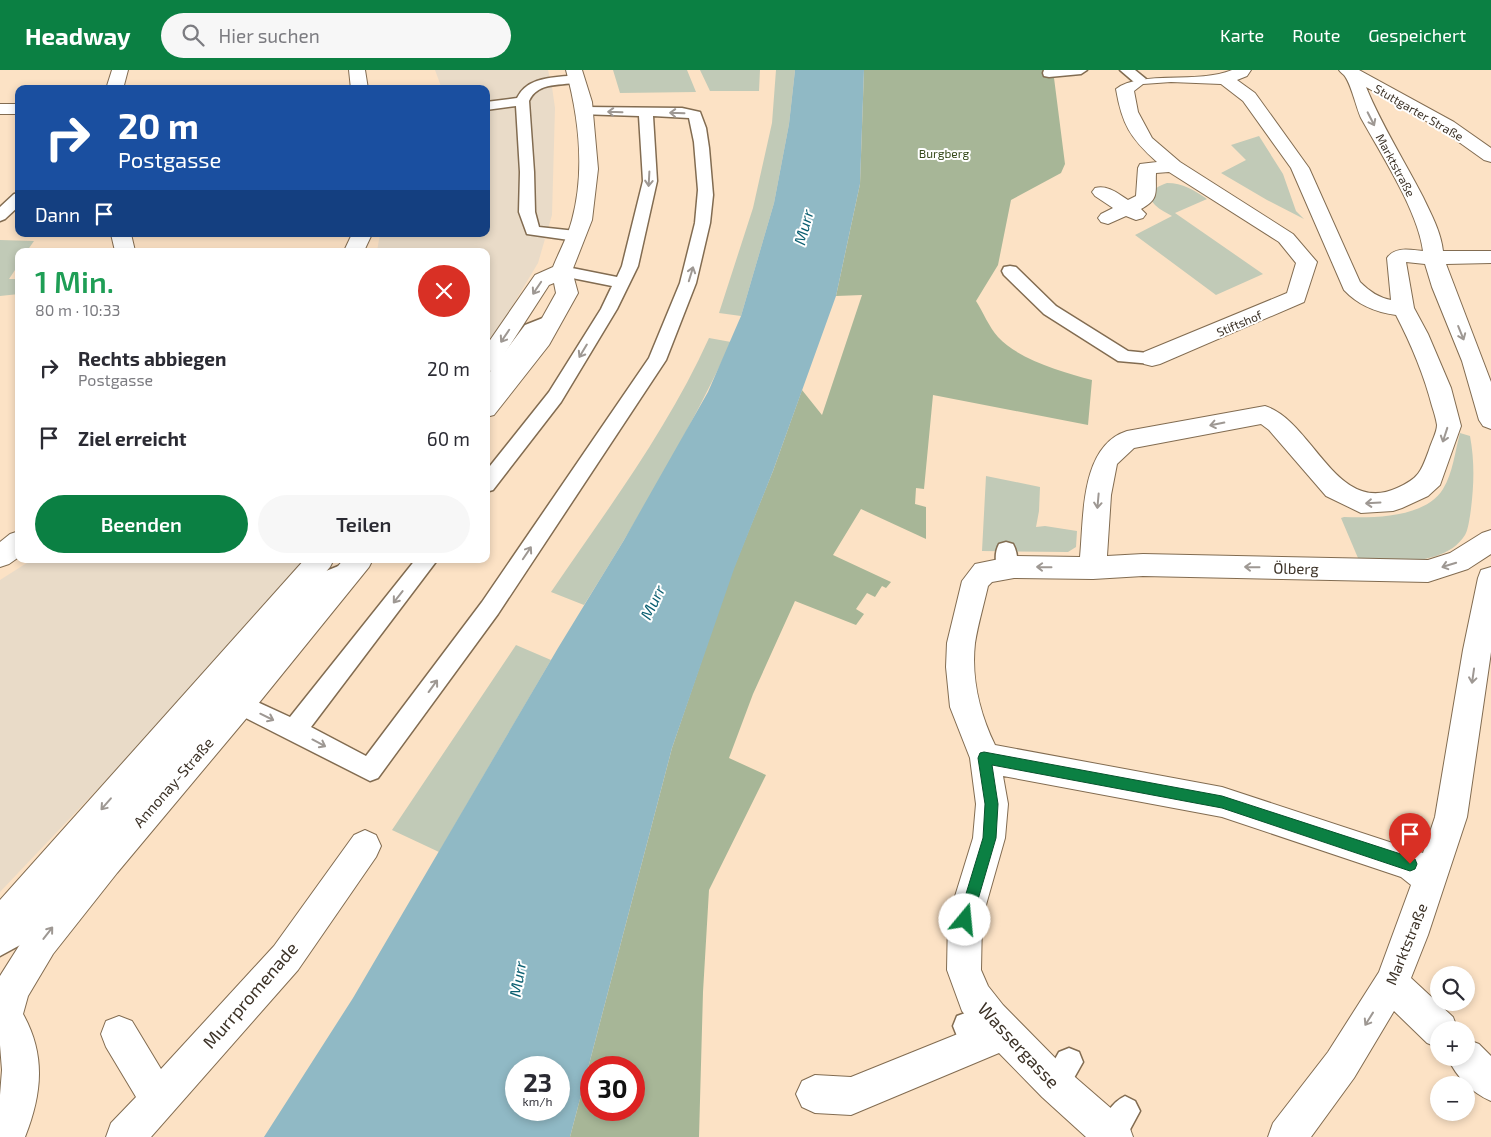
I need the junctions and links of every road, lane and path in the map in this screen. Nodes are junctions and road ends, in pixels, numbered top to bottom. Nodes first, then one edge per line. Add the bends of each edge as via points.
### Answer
1 (120, 70) edge
2 (357, 70) edge
3 (533, 70) edge
4 (1081, 70) edge
5 (1243, 70) edge
6 (1349, 72) edge
7 (1049, 73) dead end
8 (575, 75) edge
9 (1132, 75) edge
10 (1225, 79) junction
11 (538, 84) junction
12 (115, 85) edge
13 (359, 85) edge
14 (522, 101) junction
15 (490, 105) edge
16 (0, 109) edge
17 (15, 109) edge
18 (584, 111) junction
19 (646, 113) junction
20 (1484, 154) edge
21 (1173, 166) junction
22 (1102, 192) dead end
23 (15, 201) edge
24 (1132, 211) junction
25 (0, 216) edge
26 (1108, 218) dead end
27 (576, 236) junction
28 (1491, 257) edge
29 (1434, 258) junction
30 (562, 271) junction
31 (1010, 271) dead end
32 (622, 283) junction
33 (1403, 308) junction
34 (553, 320) junction
35 (526, 321) junction
36 (1152, 358) joint
37 (490, 360) edge
38 (490, 383) edge
39 (490, 405) edge
40 (1491, 420) edge
41 (490, 480) edge
42 (1491, 541) edge
43 (15, 545) edge
44 (0, 556) edge
45 (425, 563) edge
46 (355, 564) edge
47 (321, 567) edge
48 (1093, 568) junction
49 (1491, 578) edge
50 (240, 704) junction
51 (294, 730) junction
52 (984, 758) junction
53 (364, 846) dead end
54 (1431, 879) junction
55 (12, 927) edge
56 (0, 943) edge
57 (1391, 984) junction
58 (5, 1006) edge
59 (1430, 1021) edge
60 (994, 1023) junction
61 (119, 1034) dead end
62 (1475, 1066) edge
63 (1491, 1082) edge
64 (815, 1094) dead end
65 (158, 1099) junction
66 (1117, 1127) edge
67 (8, 1134) edge
68 (126, 1137) edge
69 (1287, 1137) edge

1 - 12 street
2 - 13 street
3 - 11 lane
4 - 7 lane
5 - 10 street, Stiftshof
6 - 20 street, Stuttgarter Straße via 1448,126
6 -> 29 street, Marktstraße via 1369,116 1408,178 1432,242
8 - 11 lane
8 - 18 street
9 - 10 street, Stiftshof
9 - 21 street, Stiftshof via 1126,89 1144,142
10 - 33 street via 1262,108 1313,186 1349,268 1352,285 1365,297 1383,306
11 - 14 lane via 527,91
14 - 15 lane
14 - 27 lane via 527,212 532,231
16 - 17 street
19 -> 18 lane
18 - 27 street via 589,169 582,220
19 -> 32 lane via 650,180 630,266
51 -> 19 lane via 370,770 490,608 657,360 690,279 705,202 701,138 695,115
21 - 24 street via 1146,168 1145,199
21 - 36 street, Stiftshof via 1286,238 1307,262 1296,297
22 - 24 street
23 - 25 lane
24 - 26 street
27 - 30 street
28 - 29 street
29 - 33 street via 1402,255 1397,258
29 -> 40 street, Marktstraße
30 - 32 lane
30 - 34 street via 567,293
30 -> 35 street via 542,280
31 - 36 lane, Stiftshof via 1050,310 1124,357
32 -> 41 lane via 555,397
33 -> 48 street via 1439,388 1448,426 1431,478 1419,489 1392,501 1360,503 1334,490 1277,424 1265,415 1127,440 1106,460 1098,495
34 - 35 lane
34 - 39 street
35 -> 37 street
35 - 38 lane
42 -> 48 street, Ölberg via 1460,561 1428,571 1143,565
43 - 44 street
45 -> 51 lane
46 - 47 lane
46 - 50 street, Annonay-Straße
47 - 55 street
48 -> 52 street, Ölberg via 1007,559 984,572 976,581 960,655 965,707
49 -> 54 street, Marktstraße via 1451,817
50 -> 51 lane
58 -> 50 street, Annonay-Straße via 41,942
52 - 54 street via 1222,802 1410,864
52 - 60 street, Wassergasse via 992,804 990,838 965,920 964,970 975,998
53 - 65 street, Murrpromenade via 286,958
54 - 57 street, Marktstraße
55 - 56 lane
55 - 58 lane
57 - 59 street
57 -> 69 street, Marktstraße via 1341,1065
58 - 67 street via 19,1045 21,1084
60 - 64 street via 851,1096
60 - 66 street, Wassergasse via 1062,1073
61 - 65 street
62 - 63 street
65 - 68 street, Murrpromenade

